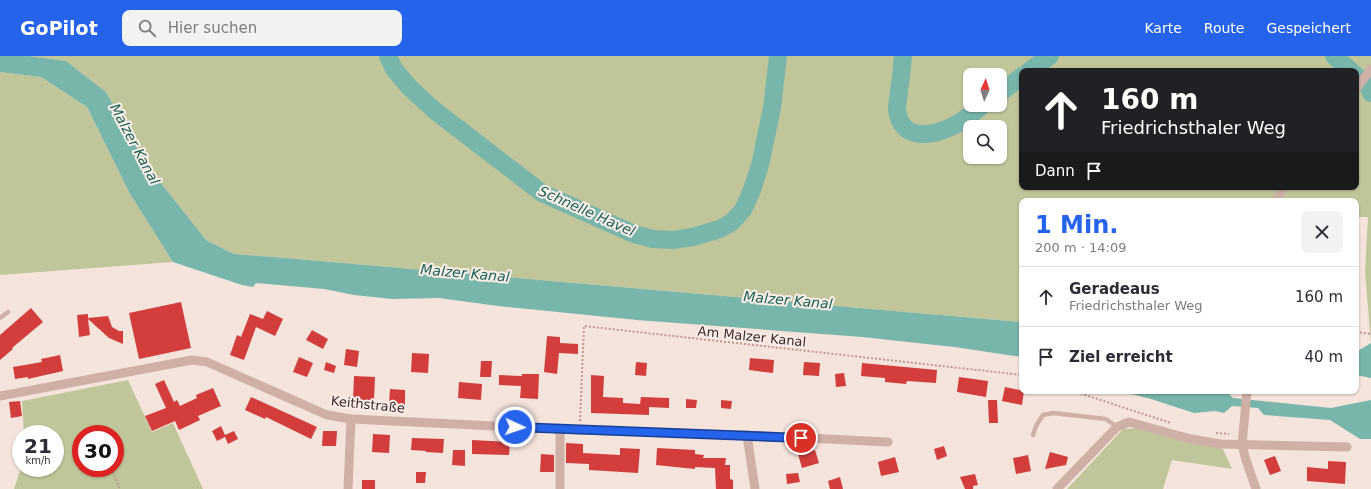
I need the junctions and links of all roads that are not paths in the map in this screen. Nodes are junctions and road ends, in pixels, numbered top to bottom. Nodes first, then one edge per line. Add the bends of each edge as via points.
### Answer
1 (1371, 69) edge
2 (1359, 85) edge
3 (8, 312) dead end
4 (0, 318) edge
5 (1247, 394) edge
6 (0, 396) edge
7 (350, 418) junction
8 (1117, 427) junction
9 (560, 429) junction
10 (747, 435) junction
11 (1033, 435) dead end
12 (1242, 440) junction
13 (888, 442) dead end
14 (1347, 447) dead end
15 (348, 489) edge
16 (560, 489) edge
17 (755, 489) edge
18 (1057, 489) edge
19 (1256, 489) edge

1 - 2 street
3 - 4 lane
5 - 12 street
6 - 7 street, Keithstraße via 192,360 207,362 327,415
7 - 9 street, Keithstraße
7 - 15 street
8 - 11 lane via 1106,420 1053,413 1043,415
8 - 12 street via 1129,422 1191,439 1221,444
8 - 18 street
9 - 10 street, Keithstraße
9 - 16 street
10 - 13 street, Keithstraße
10 - 17 street
12 - 14 street
12 - 19 street

